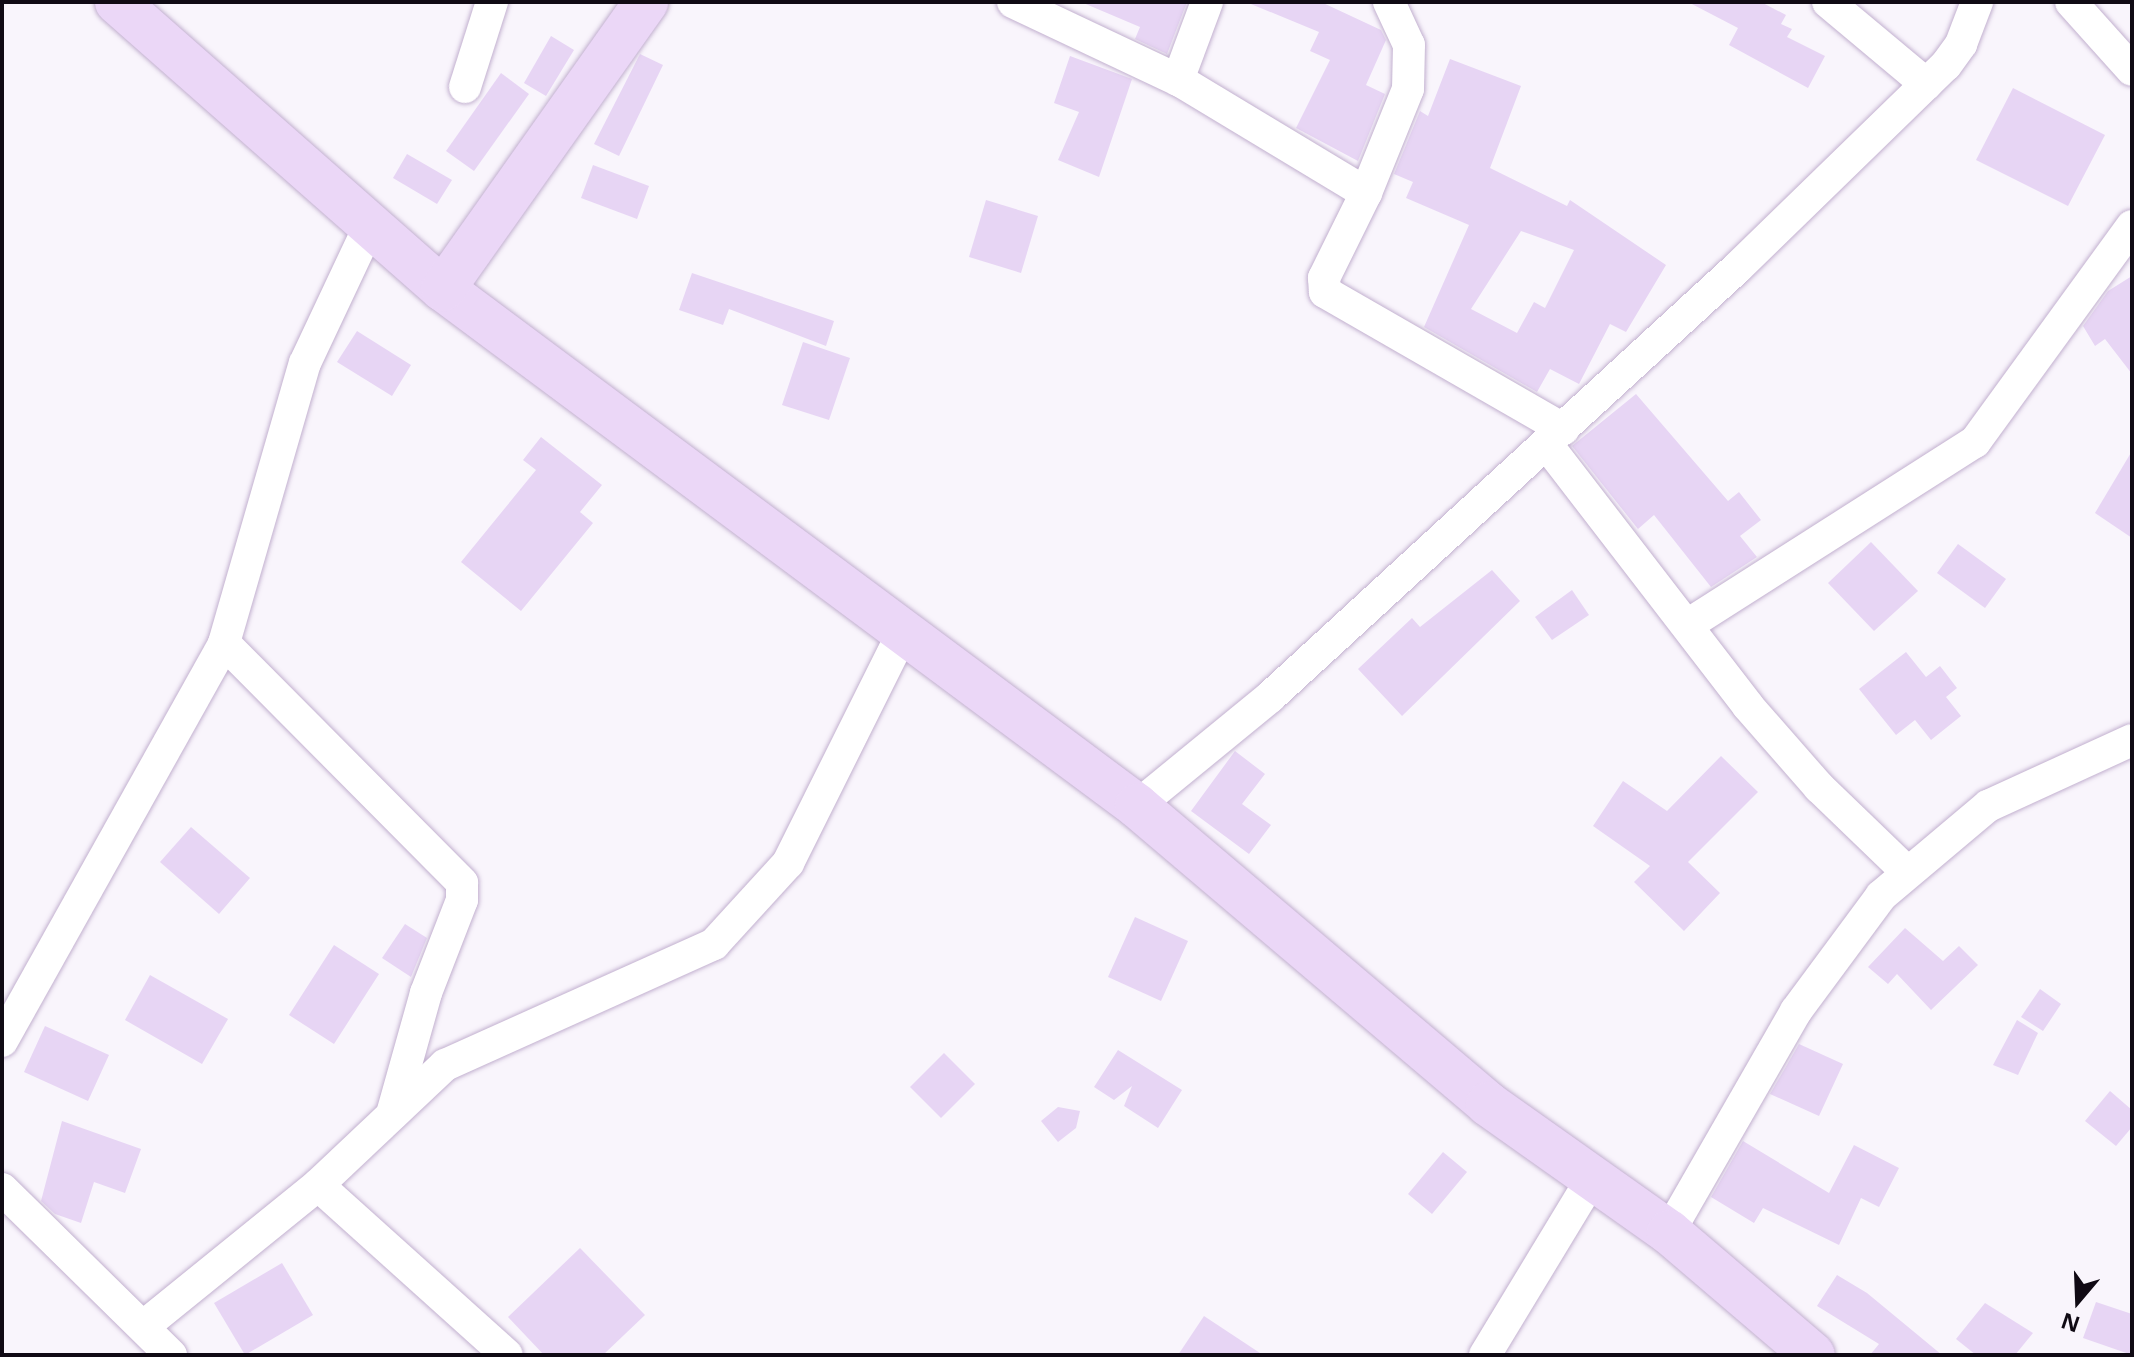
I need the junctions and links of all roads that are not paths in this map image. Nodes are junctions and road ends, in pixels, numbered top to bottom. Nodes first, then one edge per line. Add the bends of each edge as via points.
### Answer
1 (117, 2) edge
2 (492, 2) edge
3 (646, 2) edge
4 (1013, 2) edge
5 (1207, 2) edge
6 (1389, 2) edge
7 (1828, 2) edge
8 (1977, 2) edge
9 (2071, 2) edge
10 (2132, 70) edge
11 (1178, 80) junction
12 (1926, 84) junction
13 (465, 87) dead end
14 (1366, 193) junction
15 (371, 223) junction
16 (2132, 226) edge
17 (443, 289) junction
18 (1555, 437) junction
19 (1689, 624) junction
20 (902, 634) junction
21 (224, 643) junction
22 (2132, 740) edge
23 (1137, 806) junction
24 (1907, 872) junction
25 (6, 1024) edge
26 (391, 1116) junction
27 (1594, 1175) junction
28 (318, 1185) junction
29 (2, 1189) edge
30 (1669, 1232) junction
31 (144, 1326) junction
32 (171, 1355) edge
33 (507, 1355) edge
34 (1485, 1355) edge
35 (1813, 1355) edge

1 - 15 street
2 - 13 street
3 - 17 street
4 - 11 street
5 - 11 street
6 - 14 street via 1409,45 1412,68
7 - 12 street
8 - 12 street via 1961,44
9 - 10 street
11 - 14 street
12 - 18 street
14 - 18 street via 1324,278 1330,299 1456,364
15 - 17 street
15 - 21 street via 301,375
16 - 19 street via 1975,442
17 - 20 street
18 - 19 street
18 - 23 street via 1270,697
19 - 24 street via 1748,706 1819,787
20 - 23 street
20 - 26 street via 788,863 714,944 445,1065
21 - 25 street
21 - 26 street via 462,883 462,900 426,993
22 - 24 street via 1988,806
23 - 27 street via 1488,1104
24 - 30 street via 1881,896 1796,1011
26 - 28 street
27 - 30 street
27 - 34 street
28 - 31 street
28 - 33 street
29 - 31 street
30 - 35 street
31 - 32 street

